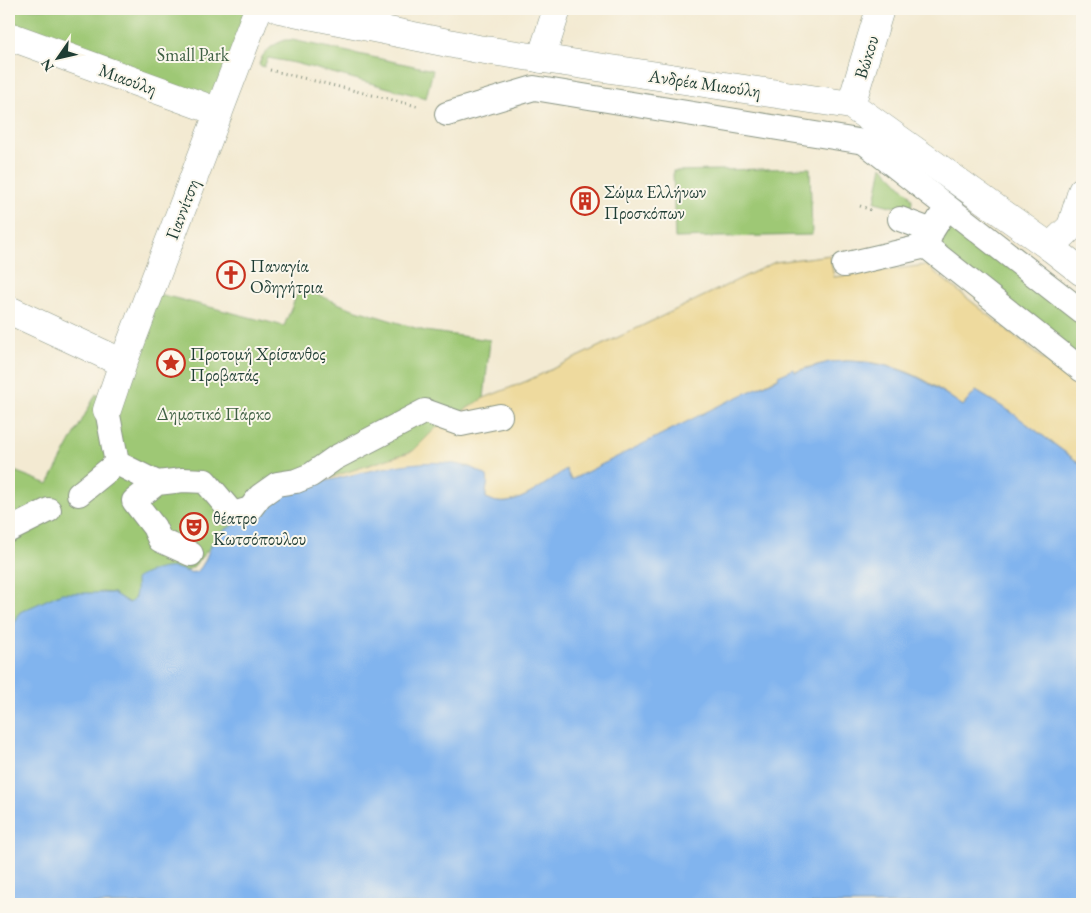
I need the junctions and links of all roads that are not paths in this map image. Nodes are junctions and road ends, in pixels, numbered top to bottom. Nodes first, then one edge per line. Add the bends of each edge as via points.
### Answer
1 (258, 9) edge
2 (279, 9) edge
3 (557, 9) edge
4 (880, 9) edge
5 (9, 36) edge
6 (541, 59) junction
7 (851, 105) junction
8 (219, 112) junction
9 (447, 114) road end
10 (1082, 191) edge
11 (947, 207) junction
12 (900, 219) dead end
13 (929, 239) junction
14 (1050, 247) junction
15 (844, 265) dead end
16 (1082, 272) edge
17 (9, 310) edge
18 (1082, 312) edge
19 (123, 363) junction
20 (1082, 370) edge
21 (107, 410) joint
22 (500, 416) dead end
23 (117, 463) junction
24 (157, 483) junction
25 (79, 494) dead end
26 (49, 510) dead end
27 (9, 530) edge
28 (191, 554) dead end

1 - 8 street, Γιαννίτση
2 - 6 street, Ανδρέα Μιαούλη
3 - 6 street
4 - 7 street, Βώκου
5 - 8 street, Μιαούλη
6 - 7 street, Ανδρέα Μιαούλη
7 - 14 street, Ανδρέα Μιαούλη
8 - 19 street, Γιαννίτση
9 - 11 street via 534,88 864,142
10 - 14 street via 1071,226
11 - 13 street
11 - 18 street
12 - 13 street
13 - 15 street
13 - 20 street
14 - 16 street, Ανδρέα Μιαούλη
17 - 19 street
19 - 21 street, Γιαννίτση
21 - 23 street
22 - 24 street via 461,424 425,411 336,458 311,475 277,484 260,496 250,509 233,514 205,481
23 - 24 street
23 - 25 street
24 - 28 street via 134,501 160,540
26 - 27 street

